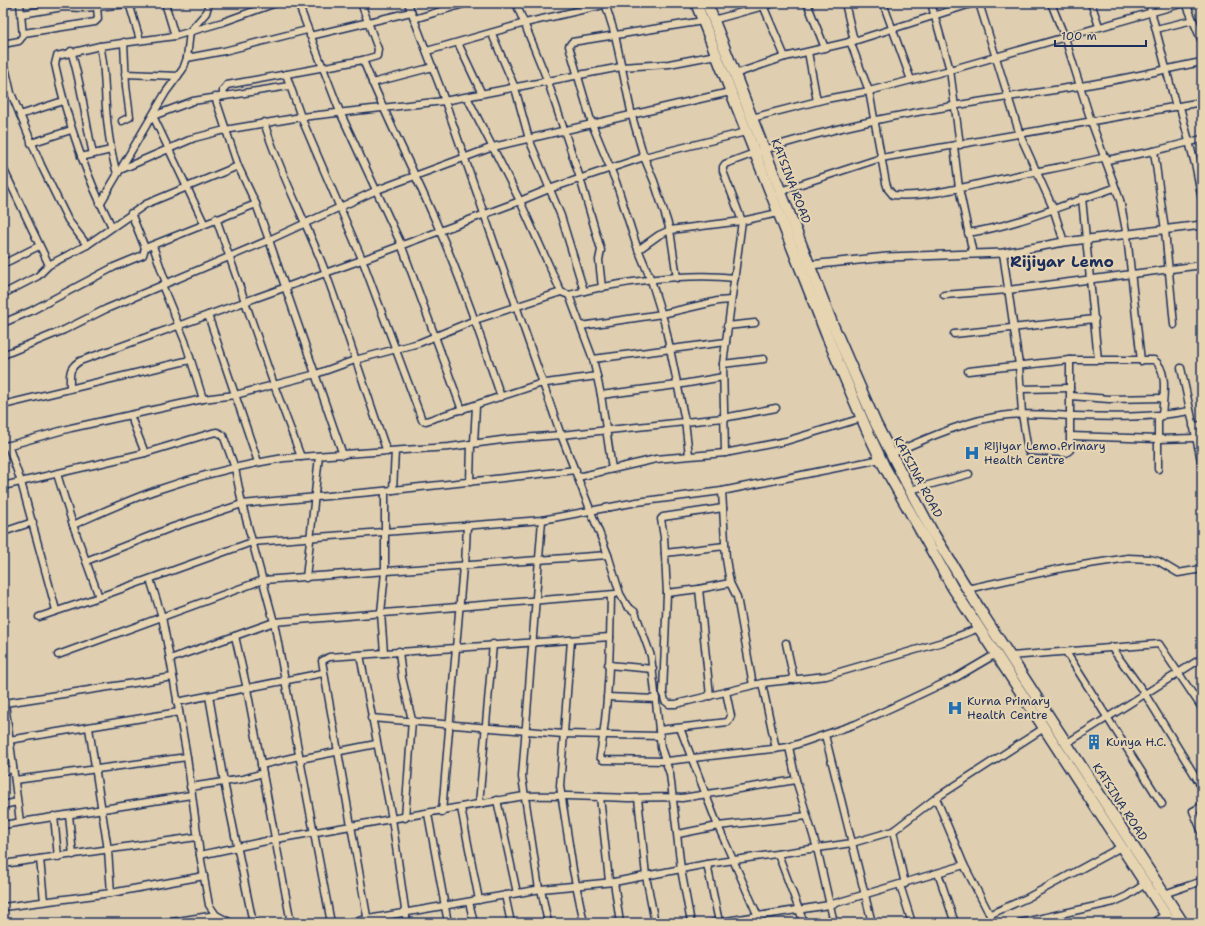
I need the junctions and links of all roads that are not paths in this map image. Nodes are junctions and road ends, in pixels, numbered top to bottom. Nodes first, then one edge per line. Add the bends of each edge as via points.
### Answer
1 (10, 3) edge
2 (20, 3) edge
3 (141, 3) edge
4 (165, 3) edge
5 (209, 3) edge
6 (276, 3) edge
7 (298, 3) edge
8 (361, 3) edge
9 (408, 3) edge
10 (466, 3) edge
11 (516, 3) edge
12 (607, 3) edge
13 (696, 3) edge
14 (707, 3) edge
15 (775, 3) edge
16 (807, 3) edge
17 (845, 3) edge
18 (883, 3) edge
19 (931, 3) edge
20 (974, 3) edge
21 (979, 3) edge
22 (1051, 3) edge
23 (1091, 3) edge
24 (1149, 3) edge
25 (1185, 3) edge
26 (3, 4) edge
27 (130, 4) edge
28 (63, 5) edge
29 (762, 5) edge
30 (97, 7) junction
31 (411, 12) junction
32 (1151, 12) junction
33 (22, 14) junction
34 (935, 16) junction
35 (414, 19) junction
36 (708, 20) junction
37 (1193, 20) junction
38 (367, 22) junction
39 (525, 24) junction
40 (1099, 26) junction
41 (893, 29) junction
42 (1156, 29) junction
43 (307, 30) junction
44 (190, 31) junction
45 (24, 33) junction
46 (492, 34) junction
47 (615, 35) junction
48 (175, 36) junction
49 (310, 36) junction
50 (1065, 38) junction
51 (140, 40) junction
52 (852, 41) junction
53 (124, 42) junction
54 (1202, 42) edge
55 (458, 43) junction
56 (3, 44) edge
57 (100, 46) junction
58 (825, 48) junction
59 (71, 51) junction
60 (427, 51) junction
61 (808, 52) junction
62 (716, 55) junction
63 (785, 57) junction
64 (995, 57) junction
65 (187, 58) junction
66 (363, 60) junction
67 (1202, 62) edge
68 (322, 66) junction
69 (433, 68) junction
70 (621, 68) junction
71 (1167, 69) junction
72 (950, 70) junction
73 (6, 71) dead end
74 (125, 74) junction
75 (286, 74) junction
76 (735, 74) junction
77 (178, 76) junction
78 (578, 76) junction
79 (911, 80) junction
80 (548, 82) junction
81 (372, 83) junction
82 (289, 86) junction
83 (1080, 86) junction
84 (515, 88) junction
85 (869, 91) junction
86 (730, 92) junction
87 (482, 94) junction
88 (223, 96) junction
89 (215, 97) junction
90 (468, 97) junction
91 (1007, 97) junction
92 (63, 101) junction
93 (444, 101) junction
94 (817, 101) junction
95 (1202, 102) edge
96 (953, 106) junction
97 (382, 107) junction
98 (1178, 107) junction
99 (340, 112) junction
100 (20, 115) junction
101 (153, 116) junction
102 (632, 116) junction
103 (301, 117) junction
104 (752, 118) junction
105 (874, 120) junction
106 (122, 121) dead end
107 (1092, 121) junction
108 (264, 122) junction
109 (592, 124) junction
110 (71, 130) junction
111 (225, 130) junction
112 (564, 130) junction
113 (746, 132) junction
114 (1020, 135) junction
115 (529, 139) junction
116 (1202, 139) edge
117 (1188, 142) junction
118 (31, 143) junction
119 (957, 146) junction
120 (493, 147) junction
121 (168, 149) junction
122 (765, 149) junction
123 (111, 150) junction
124 (1154, 151) junction
125 (754, 152) junction
126 (93, 154) junction
127 (81, 157) junction
128 (644, 157) junction
129 (464, 158) junction
130 (881, 158) junction
131 (1106, 158) junction
132 (238, 166) junction
133 (3, 168) edge
134 (610, 168) junction
135 (122, 169) junction
136 (1036, 171) junction
137 (117, 174) junction
138 (416, 177) junction
139 (580, 178) junction
140 (1200, 181) edge
141 (186, 187) junction
142 (959, 188) junction
143 (1116, 188) junction
144 (549, 189) junction
145 (376, 190) junction
146 (780, 191) junction
147 (1082, 198) junction
148 (1202, 200) edge
149 (520, 202) junction
150 (100, 204) junction
151 (256, 204) junction
152 (340, 207) junction
153 (1053, 208) junction
154 (131, 213) junction
155 (778, 213) junction
156 (484, 215) junction
157 (216, 218) junction
158 (742, 221) junction
159 (204, 223) junction
160 (306, 223) junction
161 (1202, 225) edge
162 (112, 227) junction
163 (440, 230) junction
164 (670, 230) junction
165 (1166, 230) junction
166 (968, 232) junction
167 (1127, 236) junction
168 (269, 240) junction
169 (1086, 240) junction
170 (1064, 242) junction
171 (402, 244) junction
172 (87, 245) junction
173 (39, 246) junction
174 (152, 246) junction
175 (145, 248) junction
176 (638, 250) junction
177 (1003, 253) junction
178 (973, 254) junction
179 (230, 256) junction
180 (362, 259) junction
181 (3, 264) edge
182 (49, 265) junction
183 (810, 265) junction
184 (1202, 265) edge
185 (1170, 270) junction
186 (325, 272) junction
187 (1131, 274) junction
188 (677, 278) junction
189 (735, 278) junction
190 (651, 280) junction
191 (1090, 280) junction
192 (164, 284) junction
193 (286, 287) junction
194 (602, 288) junction
195 (1008, 290) junction
196 (584, 291) junction
197 (561, 292) junction
198 (3, 294) edge
199 (569, 295) junction
200 (944, 295) dead end
201 (731, 300) junction
202 (245, 302) junction
203 (518, 306) junction
204 (662, 314) junction
205 (208, 315) junction
206 (1095, 319) junction
207 (475, 320) junction
208 (3, 323) edge
209 (755, 323) dead end
210 (1174, 325) dead end
211 (178, 326) junction
212 (581, 326) junction
213 (728, 326) junction
214 (1014, 328) junction
215 (954, 334) dead end
216 (436, 336) junction
217 (726, 342) junction
218 (394, 349) junction
219 (671, 350) junction
220 (3, 355) edge
221 (594, 359) junction
222 (764, 359) dead end
223 (190, 360) junction
224 (354, 360) junction
225 (1070, 360) junction
226 (1098, 360) junction
227 (1141, 361) junction
228 (723, 364) junction
229 (1019, 364) junction
230 (1181, 368) dead end
231 (968, 371) dead end
232 (316, 374) junction
233 (597, 376) junction
234 (723, 377) junction
235 (545, 383) junction
236 (274, 384) junction
237 (677, 385) junction
238 (70, 387) junction
239 (1070, 388) junction
240 (1021, 389) junction
241 (235, 395) junction
242 (601, 395) junction
243 (1071, 396) junction
244 (501, 397) junction
245 (1163, 398) junction
246 (203, 399) junction
247 (3, 405) edge
248 (476, 406) junction
249 (776, 408) dead end
250 (462, 410) junction
251 (1190, 411) junction
252 (1022, 414) junction
253 (130, 415) junction
254 (1071, 416) junction
255 (1160, 416) junction
256 (723, 418) junction
257 (862, 418) junction
258 (685, 421) junction
259 (1202, 425) edge
260 (1193, 426) junction
261 (607, 430) junction
262 (562, 435) junction
263 (1071, 436) junction
264 (1195, 438) junction
265 (1158, 440) junction
266 (472, 443) junction
267 (5, 446) edge
268 (395, 451) junction
269 (387, 452) junction
270 (146, 453) junction
271 (725, 453) junction
272 (343, 454) junction
273 (891, 454) junction
274 (689, 455) junction
275 (319, 456) junction
276 (301, 457) junction
277 (881, 459) junction
278 (258, 462) junction
279 (1202, 465) edge
280 (235, 468) junction
281 (612, 469) junction
282 (1158, 469) dead end
283 (576, 470) junction
284 (58, 474) junction
285 (969, 474) dead end
286 (578, 477) junction
287 (21, 482) junction
288 (470, 482) junction
289 (3, 486) edge
290 (393, 490) junction
291 (910, 490) junction
292 (385, 491) junction
293 (722, 491) junction
294 (316, 497) junction
295 (242, 504) junction
296 (722, 508) junction
297 (590, 510) junction
298 (542, 520) junction
299 (32, 522) junction
300 (72, 525) junction
301 (468, 525) junction
302 (386, 531) junction
303 (3, 532) edge
304 (309, 538) junction
305 (252, 542) junction
306 (725, 546) junction
307 (665, 553) junction
308 (608, 555) junction
309 (538, 560) junction
310 (86, 561) junction
311 (464, 566) junction
312 (1202, 569) edge
313 (385, 572) junction
314 (306, 578) junction
315 (150, 579) junction
316 (263, 580) junction
317 (730, 582) junction
318 (699, 589) junction
319 (968, 589) junction
320 (666, 593) junction
321 (620, 594) junction
322 (611, 595) junction
323 (99, 598) junction
324 (535, 601) junction
325 (459, 608) junction
326 (56, 610) junction
327 (381, 613) junction
328 (39, 617) dead end
329 (162, 617) junction
330 (274, 622) junction
331 (979, 628) junction
332 (235, 636) junction
333 (610, 637) junction
334 (571, 640) junction
335 (533, 642) junction
336 (786, 642) dead end
337 (494, 644) junction
338 (455, 647) junction
339 (1111, 647) junction
340 (399, 651) junction
341 (1066, 652) junction
342 (384, 653) junction
343 (996, 654) junction
344 (58, 655) dead end
345 (360, 655) junction
346 (1010, 656) junction
347 (1202, 658) edge
348 (170, 659) junction
349 (608, 665) junction
350 (654, 668) junction
351 (1178, 672) junction
352 (323, 673) junction
353 (173, 677) junction
354 (794, 680) junction
355 (285, 681) junction
356 (762, 683) junction
357 (753, 685) junction
358 (247, 689) junction
359 (726, 692) junction
360 (1145, 694) junction
361 (209, 696) junction
362 (710, 696) junction
363 (607, 697) junction
364 (656, 699) junction
365 (4, 700) edge
366 (177, 702) junction
367 (1202, 708) edge
368 (179, 712) junction
369 (1109, 717) junction
370 (371, 718) junction
371 (412, 720) junction
372 (449, 724) junction
373 (89, 728) junction
374 (486, 728) junction
375 (680, 728) junction
376 (1044, 728) junction
377 (6, 731) edge
378 (526, 731) junction
379 (659, 733) junction
380 (563, 734) junction
381 (604, 735) junction
382 (825, 735) junction
383 (9, 740) junction
384 (1066, 743) junction
385 (376, 744) junction
386 (789, 747) junction
387 (776, 749) junction
388 (338, 751) junction
389 (187, 757) junction
390 (300, 757) junction
391 (693, 759) junction
392 (667, 761) junction
393 (261, 765) junction
394 (13, 769) junction
395 (96, 769) junction
396 (3, 771) edge
397 (263, 773) junction
398 (14, 780) junction
399 (796, 780) junction
400 (224, 782) junction
401 (190, 787) junction
402 (1202, 787) edge
403 (706, 794) junction
404 (191, 795) junction
405 (562, 795) junction
406 (524, 796) junction
407 (673, 796) junction
408 (600, 797) junction
409 (638, 798) junction
410 (936, 798) junction
411 (497, 800) junction
412 (17, 802) junction
413 (480, 804) junction
414 (1162, 804) dead end
415 (3, 805) edge
416 (1202, 806) edge
417 (461, 808) junction
418 (100, 810) junction
419 (442, 812) junction
420 (428, 814) junction
421 (69, 815) junction
422 (54, 816) junction
423 (807, 816) junction
424 (405, 818) junction
425 (392, 819) junction
426 (20, 822) junction
427 (3, 824) edge
428 (718, 826) junction
429 (350, 827) junction
430 (893, 831) junction
431 (1202, 832) edge
432 (314, 834) junction
433 (678, 834) junction
434 (197, 837) junction
435 (276, 839) junction
436 (852, 843) junction
437 (237, 847) junction
438 (1121, 847) junction
439 (817, 848) junction
440 (108, 850) junction
441 (778, 854) junction
442 (73, 855) junction
443 (200, 855) junction
444 (58, 857) junction
445 (40, 859) junction
446 (733, 860) junction
447 (3, 864) edge
448 (707, 864) junction
449 (964, 866) junction
450 (681, 868) junction
451 (938, 873) junction
452 (204, 876) junction
453 (646, 876) junction
454 (611, 881) junction
455 (1202, 881) edge
456 (576, 884) junction
457 (902, 884) junction
458 (1145, 884) junction
459 (540, 889) junction
460 (111, 893) junction
461 (516, 893) junction
462 (1164, 894) junction
463 (505, 895) junction
464 (865, 896) junction
465 (479, 900) junction
466 (44, 901) junction
467 (469, 902) junction
468 (829, 905) junction
469 (445, 906) junction
470 (3, 907) edge
471 (799, 909) junction
472 (406, 913) junction
473 (758, 914) junction
474 (991, 914) junction
475 (216, 915) junction
476 (1168, 919) edge
477 (368, 921) edge
478 (740, 921) edge
479 (165, 923) edge
480 (231, 923) edge
481 (252, 923) edge
482 (291, 923) edge
483 (331, 923) edge
484 (345, 923) edge
485 (408, 923) edge
486 (448, 923) edge
487 (474, 923) edge
488 (511, 923) edge
489 (548, 923) edge
490 (584, 923) edge
491 (620, 923) edge
492 (655, 923) edge
493 (691, 923) edge
494 (716, 923) edge
495 (761, 923) edge
496 (804, 923) edge
497 (834, 923) edge
498 (872, 923) edge
499 (912, 923) edge
500 (955, 923) edge
501 (994, 923) edge
502 (1020, 923) edge
503 (1152, 923) edge
504 (1183, 923) edge

1 - 26 street
2 - 33 street
3 - 27 street
4 - 48 street
5 - 44 street via 206,13
6 - 44 street
7 - 43 street
8 - 38 street
9 - 31 street
10 - 35 street
11 - 39 street
12 - 39 street
12 - 47 street
13 - 36 highway, KATSINA ROAD
14 - 36 highway, KATSINA ROAD
15 - 29 street
16 - 58 street
17 - 52 street
18 - 41 street
19 - 34 street
20 - 34 street
21 - 64 street
22 - 50 street
23 - 40 street
24 - 32 street
25 - 32 street
25 - 37 street
27 - 30 street
27 - 51 street
28 - 30 street
28 - 33 street
29 - 36 street
29 - 63 street
30 - 45 street via 96,22
31 - 35 street
31 - 38 street
32 - 40 street
32 - 42 street
33 - 45 street
34 - 41 street
34 - 72 street
35 - 60 street
36 - 47 street
36 - 62 highway, KATSINA ROAD
36 - 76 highway, KATSINA ROAD
37 - 42 street
37 - 54 street
38 - 49 street
38 - 66 street via 379,52 375,57
39 - 46 street
39 - 80 street
40 - 50 street
41 - 52 street
41 - 79 street
42 - 71 street
43 - 49 street
43 - 65 street
44 - 48 street
44 - 65 street
45 - 56 street via 19,41
46 - 55 street
46 - 84 street
47 - 70 street
47 - 78 street via 570,42
48 - 51 street
49 - 68 street
50 - 64 street
50 - 83 street
51 - 53 street
52 - 58 street
52 - 85 street
53 - 57 street
53 - 74 street
55 - 60 street
55 - 87 street
57 - 59 street
57 - 123 street via 104,60
58 - 61 street
59 - 92 street via 55,59
59 - 126 street via 80,79
60 - 69 street
61 - 63 street
61 - 94 street
62 - 70 street via 669,64
62 - 86 highway, KATSINA ROAD
63 - 76 street
64 - 72 street
64 - 91 street
65 - 77 street
66 - 68 street
66 - 81 street
67 - 71 street
68 - 75 street
68 - 99 street
69 - 81 street
69 - 93 street
70 - 78 street
70 - 102 street
71 - 83 street
71 - 98 street
72 - 79 street
72 - 96 street
73 - 100 street
74 - 77 street
74 - 106 street via 130,118
75 - 82 street
75 - 88 street via 227,86 223,90
76 - 104 highway, KATSINA ROAD
77 - 101 street
78 - 80 street
78 - 109 street
79 - 85 street
80 - 84 street
80 - 112 street
81 - 97 street
82 - 88 street
82 - 103 street
83 - 91 street
83 - 107 street
84 - 87 street
84 - 115 street
85 - 94 street
85 - 105 street
86 - 102 street
86 - 113 highway, KATSINA ROAD
87 - 90 street
88 - 89 street
89 - 101 street via 193,101
89 - 111 street
90 - 93 street
90 - 120 street
91 - 96 street
91 - 114 street
92 - 100 street
92 - 110 street
93 - 97 street
93 - 129 street
94 - 104 street
95 - 98 street
96 - 105 street
96 - 119 street
97 - 99 street
97 - 138 street
98 - 107 street
98 - 117 street
99 - 103 street
99 - 145 street
100 - 118 street
101 - 121 street
101 - 135 street
102 - 109 street
102 - 128 street
103 - 108 street
103 - 152 street
104 - 122 highway, KATSINA ROAD
105 - 122 street
105 - 130 street
107 - 114 street
107 - 131 street
108 - 111 street
108 - 160 street via 272,150
109 - 112 street
109 - 134 street
110 - 118 street
110 - 127 street
111 - 121 street via 194,138
111 - 132 street
112 - 115 street
112 - 139 street
113 - 125 highway, KATSINA ROAD
113 - 128 street
114 - 119 street
114 - 136 street
115 - 120 street
115 - 144 street
116 - 117 street
117 - 124 street
117 - 140 street
118 - 172 street via 68,220
119 - 130 street
119 - 142 street
120 - 129 street
120 - 149 street
121 - 135 street
121 - 141 street
122 - 125 street
122 - 146 highway, KATSINA ROAD
123 - 126 street
123 - 137 street
124 - 131 street
124 - 165 street
125 - 155 highway, KATSINA ROAD
125 - 158 street via 723,167
126 - 127 street
127 - 150 street
128 - 134 street
128 - 164 street
129 - 138 street
129 - 156 street
130 - 142 street via 888,189 893,194 918,194
130 - 146 street
131 - 136 street via 1069,167
131 - 143 street
132 - 141 street
132 - 151 street
133 - 173 street
134 - 139 street
134 - 176 street via 621,194
135 - 137 street
136 - 142 street
136 - 153 street
137 - 150 street
138 - 145 street
138 - 163 street
139 - 144 street
139 - 194 street via 601,250 599,260
140 - 148 street
141 - 154 street
141 - 159 street
142 - 166 street
143 - 147 street
143 - 167 street
144 - 149 street
144 - 196 street via 563,222
145 - 152 street
145 - 171 street
146 - 183 highway, KATSINA ROAD
147 - 153 street
147 - 169 street
149 - 156 street
149 - 197 street
150 - 162 street
151 - 157 street
151 - 168 street
152 - 160 street
152 - 180 street
153 - 166 street via 1005,226
153 - 170 street
154 - 162 street
154 - 175 street
155 - 158 street
155 - 257 highway, KATSINA ROAD
156 - 163 street
156 - 203 street
157 - 159 street
157 - 179 street
158 - 164 street
158 - 189 street
159 - 174 street
160 - 168 street
160 - 186 street
161 - 165 street
162 - 172 street
163 - 171 street
163 - 207 street
164 - 176 street
164 - 188 street
165 - 167 street
165 - 185 street
166 - 178 street
167 - 169 street
167 - 187 street
168 - 179 street
168 - 193 street
169 - 170 street
169 - 191 street
170 - 177 street
171 - 180 street
171 - 216 street
172 - 182 street
173 - 181 street
173 - 182 street
174 - 175 street
174 - 192 street
175 - 208 street via 142,256
176 - 190 street
177 - 178 street
177 - 195 street
178 - 183 street
179 - 192 street
179 - 202 street
180 - 186 street
180 - 218 street
182 - 198 street via 38,276
183 - 273 highway, KATSINA ROAD via 856,379
184 - 185 street
185 - 187 street
185 - 210 street
186 - 193 street
186 - 224 street
187 - 191 street
187 - 227 street
188 - 189 street
188 - 190 street
189 - 201 street
190 - 194 street
190 - 204 street
191 - 195 street
191 - 206 street
192 - 211 street
192 - 220 street
193 - 202 street
193 - 232 street
194 - 196 street
195 - 200 street
195 - 214 street
196 - 199 street
197 - 199 street
197 - 203 street
199 - 212 street
201 - 204 street via 709,302
201 - 213 street
202 - 205 street
202 - 236 street
203 - 207 street
203 - 235 street
204 - 212 street
204 - 219 street
205 - 211 street
205 - 241 street
206 - 214 street
206 - 226 street
207 - 216 street
207 - 244 street
209 - 213 street
211 - 223 street
211 - 238 street via 80,361 70,370
212 - 221 street
213 - 217 street
214 - 215 street
214 - 229 street
216 - 218 street
216 - 250 street
217 - 219 street
217 - 228 street
218 - 224 street
218 - 250 street via 422,420
219 - 221 street
219 - 237 street
221 - 233 street
222 - 228 street
223 - 238 street
223 - 246 street
224 - 232 street
224 - 269 street
225 - 226 street
225 - 229 street
225 - 239 street
226 - 227 street
227 - 245 street via 1154,360 1159,364 1162,371
228 - 234 street
229 - 231 street
229 - 240 street
230 - 251 street
232 - 236 street
232 - 272 street
233 - 235 street
233 - 242 street
234 - 237 street
234 - 256 street
235 - 244 street
235 - 262 street
236 - 241 street
236 - 276 street
237 - 242 street
237 - 258 street
238 - 247 street
239 - 240 street
239 - 243 street
240 - 252 street
241 - 246 street
241 - 278 street
242 - 261 street
243 - 245 street via 1109,399
243 - 254 street
244 - 248 street
245 - 255 street
246 - 253 street
248 - 250 street
248 - 266 street
249 - 256 street
251 - 255 street
251 - 260 street
252 - 254 street
252 - 263 street via 1028,451 1066,453 1070,450
252 - 273 street via 986,418
253 - 267 street
253 - 270 street
254 - 255 street
254 - 263 street
255 - 265 street
256 - 258 street
256 - 271 street
257 - 271 street via 794,440
257 - 277 highway, KATSINA ROAD
258 - 261 street
258 - 274 street
259 - 260 street
260 - 264 street
261 - 262 street
261 - 281 street
262 - 266 street
262 - 283 street
263 - 265 street
264 - 265 street
264 - 279 street
265 - 282 street
266 - 268 street
266 - 288 street
267 - 287 street
268 - 269 street
268 - 290 street
269 - 272 street
270 - 280 street via 217,432 223,435
270 - 284 street
271 - 274 street
272 - 275 street
273 - 291 highway, KATSINA ROAD
274 - 281 street
275 - 276 street
275 - 294 street
276 - 278 street
277 - 293 street
277 - 331 highway, KATSINA ROAD via 925,540
278 - 280 street
280 - 295 street
280 - 300 street via 155,490
281 - 286 street
283 - 286 street
283 - 288 street
284 - 287 street
284 - 300 street
285 - 291 street
286 - 297 street
287 - 289 street
287 - 299 street
288 - 290 street
290 - 292 street
291 - 319 highway, KATSINA ROAD
292 - 294 street
292 - 302 street
293 - 296 street
293 - 297 street
294 - 295 street
294 - 304 street
295 - 305 street
295 - 310 street via 173,527
296 - 306 street
296 - 307 street via 662,517
297 - 298 street
297 - 308 street
298 - 301 street
298 - 309 street
299 - 303 street
299 - 326 street
300 - 310 street
301 - 302 street
301 - 311 street
302 - 304 street
302 - 313 street
304 - 305 street
304 - 314 street
305 - 315 street
305 - 316 street
306 - 307 street
306 - 317 street
307 - 320 street
308 - 309 street
308 - 321 street
309 - 311 street
309 - 324 street
310 - 323 street
311 - 313 street
311 - 325 street
312 - 319 street via 1178,573 1154,560 1128,558 1063,568
313 - 314 street
313 - 327 street
314 - 316 street
315 - 323 street
315 - 329 street
316 - 329 street
316 - 330 street
317 - 318 street
317 - 357 street via 737,597
318 - 320 street
318 - 362 street
319 - 346 highway, KATSINA ROAD
320 - 362 street via 663,687 666,701 669,704 676,704
321 - 322 street
321 - 350 street via 627,606 635,612
322 - 324 street
322 - 333 street
323 - 326 street
324 - 325 street
324 - 335 street
325 - 327 street
325 - 338 street
326 - 328 street
327 - 330 street
327 - 342 street
329 - 344 street
329 - 348 street
330 - 332 street
330 - 355 street
331 - 343 highway, KATSINA ROAD
331 - 354 street via 946,641 826,676
332 - 348 street
332 - 358 street
333 - 334 street
333 - 349 street
334 - 335 street
334 - 380 street
335 - 337 street
335 - 378 street
336 - 354 street
337 - 338 street
337 - 374 street
338 - 340 street
338 - 372 street
339 - 341 street
339 - 351 street via 1159,644
339 - 360 street
340 - 342 street
340 - 371 street via 402,678
341 - 346 street
341 - 369 street
342 - 345 street
343 - 376 highway, KATSINA ROAD
343 - 382 street via 957,677 898,705
345 - 352 street via 323,659
345 - 370 street
346 - 384 highway, KATSINA ROAD
347 - 351 street
348 - 353 street
349 - 350 street
349 - 363 street
350 - 364 street
351 - 360 street
351 - 367 street
352 - 355 street
352 - 388 street
353 - 365 street
353 - 366 street
354 - 356 street
355 - 358 street
355 - 390 street
356 - 357 street
356 - 387 street
357 - 359 street
358 - 361 street
358 - 393 street
359 - 362 street
359 - 375 street via 731,716 728,722
360 - 369 street
360 - 402 street
361 - 366 street
361 - 400 street
363 - 364 street
363 - 381 street
364 - 379 street
365 - 377 street
366 - 368 street
368 - 373 street
368 - 389 street
369 - 384 street
369 - 414 street
370 - 371 street
370 - 385 street
371 - 372 street
371 - 424 street
372 - 374 street
372 - 419 street
373 - 383 street
373 - 395 street
374 - 378 street
374 - 413 street
375 - 379 street
375 - 391 street
376 - 410 street
376 - 438 highway, KATSINA ROAD
377 - 383 street
378 - 380 street
378 - 406 street via 522,762
379 - 381 street
379 - 392 street via 661,748
380 - 381 street
380 - 405 street via 560,779
381 - 392 street via 601,760
382 - 386 street
382 - 436 street
383 - 394 street
384 - 462 highway, KATSINA ROAD
385 - 388 street
385 - 425 street
386 - 387 street
386 - 399 street
387 - 391 street
388 - 390 street
388 - 429 street
389 - 395 street
389 - 401 street
390 - 393 street
390 - 432 street
391 - 392 street
391 - 403 street
392 - 407 street
393 - 397 street
394 - 396 street
394 - 398 street
395 - 398 street
395 - 418 street
397 - 400 street
397 - 435 street
398 - 412 street
399 - 403 street
399 - 423 street
400 - 401 street
400 - 437 street
401 - 404 street
403 - 407 street via 682,798
403 - 428 street
404 - 418 street
404 - 434 street
405 - 406 street
405 - 408 street
405 - 456 street
406 - 411 street
406 - 459 street
407 - 409 street
407 - 433 street
408 - 409 street
408 - 454 street
409 - 453 street
410 - 430 street
410 - 449 street
411 - 413 street
411 - 461 street
412 - 415 street
412 - 426 street
413 - 417 street
416 - 431 street via 1193,812
417 - 419 street
417 - 465 street
418 - 421 street
418 - 440 street
419 - 420 street
420 - 424 street
420 - 469 street
421 - 422 street
421 - 442 street
422 - 426 street
422 - 444 street
423 - 428 street
423 - 439 street
424 - 425 street
425 - 429 street
425 - 472 street
426 - 427 street
428 - 433 street
428 - 446 street
429 - 432 street
429 - 477 street
430 - 436 street
430 - 457 street
432 - 435 street
432 - 483 street
433 - 450 street
434 - 440 street
434 - 443 street
435 - 437 street
435 - 482 street
436 - 439 street
436 - 464 street
437 - 443 street
437 - 481 street
438 - 458 highway, KATSINA ROAD
438 - 474 street via 1027,898
439 - 441 street
439 - 468 street
440 - 442 street
440 - 460 street
441 - 446 street
441 - 471 street
442 - 444 street
443 - 452 street
444 - 445 street
445 - 447 street
445 - 466 street
446 - 448 street
446 - 473 street
448 - 450 street
448 - 494 street
449 - 451 street
449 - 474 street
450 - 453 street
450 - 493 street
451 - 457 street
451 - 500 street
452 - 460 street
452 - 475 street via 209,905
453 - 454 street
453 - 492 street
454 - 456 street
454 - 491 street
455 - 462 street
456 - 459 street
456 - 490 street
457 - 464 street
457 - 499 street
458 - 476 highway, KATSINA ROAD
458 - 502 street via 1114,902
459 - 461 street
459 - 489 street
460 - 466 street
461 - 463 street
462 - 504 highway, KATSINA ROAD
463 - 465 street
463 - 488 street
464 - 468 street
464 - 498 street
465 - 467 street
466 - 470 street
467 - 469 street
467 - 487 street
468 - 471 street
468 - 497 street
469 - 472 street
469 - 486 street
471 - 473 street
471 - 496 street
472 - 477 street
472 - 485 street
473 - 478 street
473 - 495 street
474 - 501 street
475 - 479 street
475 - 480 street
476 - 503 street
477 - 484 street
478 - 494 street

